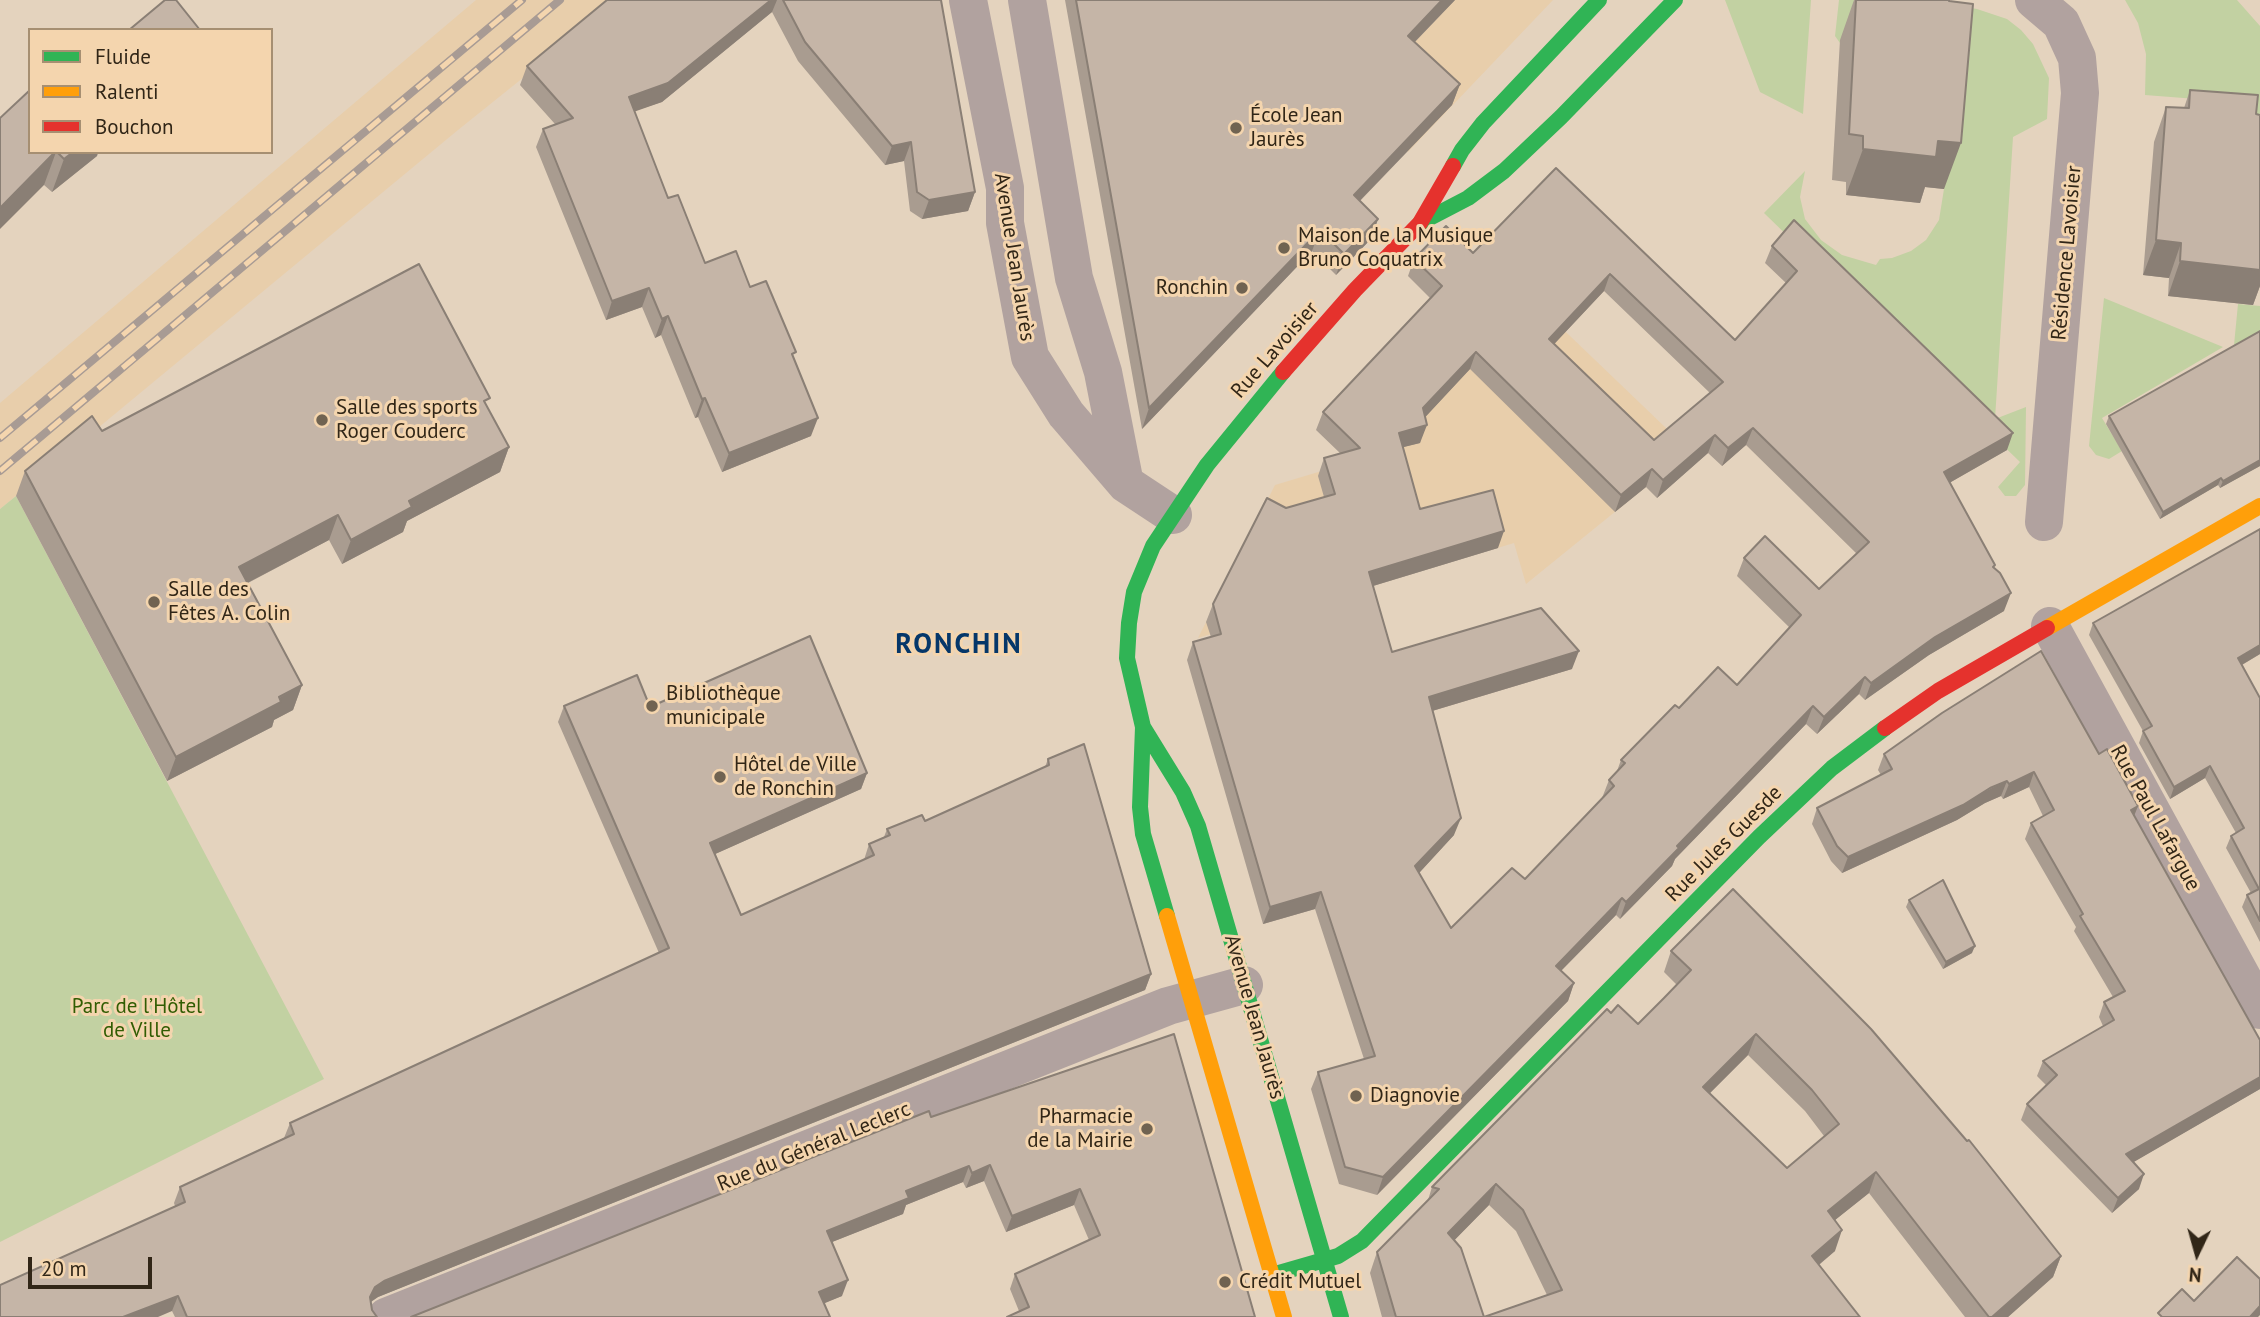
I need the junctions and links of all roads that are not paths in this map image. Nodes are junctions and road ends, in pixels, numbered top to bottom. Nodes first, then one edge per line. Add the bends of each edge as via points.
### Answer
1 (968, 0) edge
2 (1027, 0) edge
3 (1599, 0) edge
4 (1675, 0) edge
5 (2034, 0) edge
6 (1420, 223) junction
7 (1126, 484) junction
8 (2260, 506) edge
9 (1173, 515) junction
10 (2044, 522) dead end
11 (2050, 626) junction
12 (1143, 727) junction
13 (1244, 985) junction
14 (1192, 999) junction
15 (2260, 1010) edge
16 (1325, 1260) junction
17 (1272, 1275) junction
18 (386, 1317) edge
19 (1284, 1317) edge
20 (1341, 1317) edge

1 - 7 street, Avenue Jean Jaurès via 1005,188 1005,223 1030,356 1066,414
2 - 7 street via 1074,278 1102,372
3 - 6 main road, Rue Lavoisier via 1476,132
4 - 6 main road, Rue Lavoisier via 1504,171 1468,198
5 - 10 street, Résidence Lavoisier via 2060,23 2077,58 2080,93
6 - 9 main road, Rue Lavoisier via 1261,397
7 - 9 street, Avenue Jean Jaurès
8 - 11 main road, Rue Jules Guesde
9 - 12 main road, Avenue Jean Jaurès via 1139,575 1129,623 1127,658
11 - 15 street, Rue Paul Lafargue
11 - 16 main road, Rue Jules Guesde via 1938,691 1832,768 1362,1241
12 - 13 main road, Avenue Jean Jaurès via 1194,813
12 - 14 main road, Avenue Jean Jaurès via 1143,834
13 - 14 street, Rue du Général Leclerc
13 - 16 main road, Avenue Jean Jaurès
14 - 17 main road, Avenue Jean Jaurès
14 - 18 street, Rue du Général Leclerc
16 - 17 main road, Rue Jules Guesde
16 - 20 main road, Avenue Jean Jaurès
17 - 19 main road, Avenue Jean Jaurès

